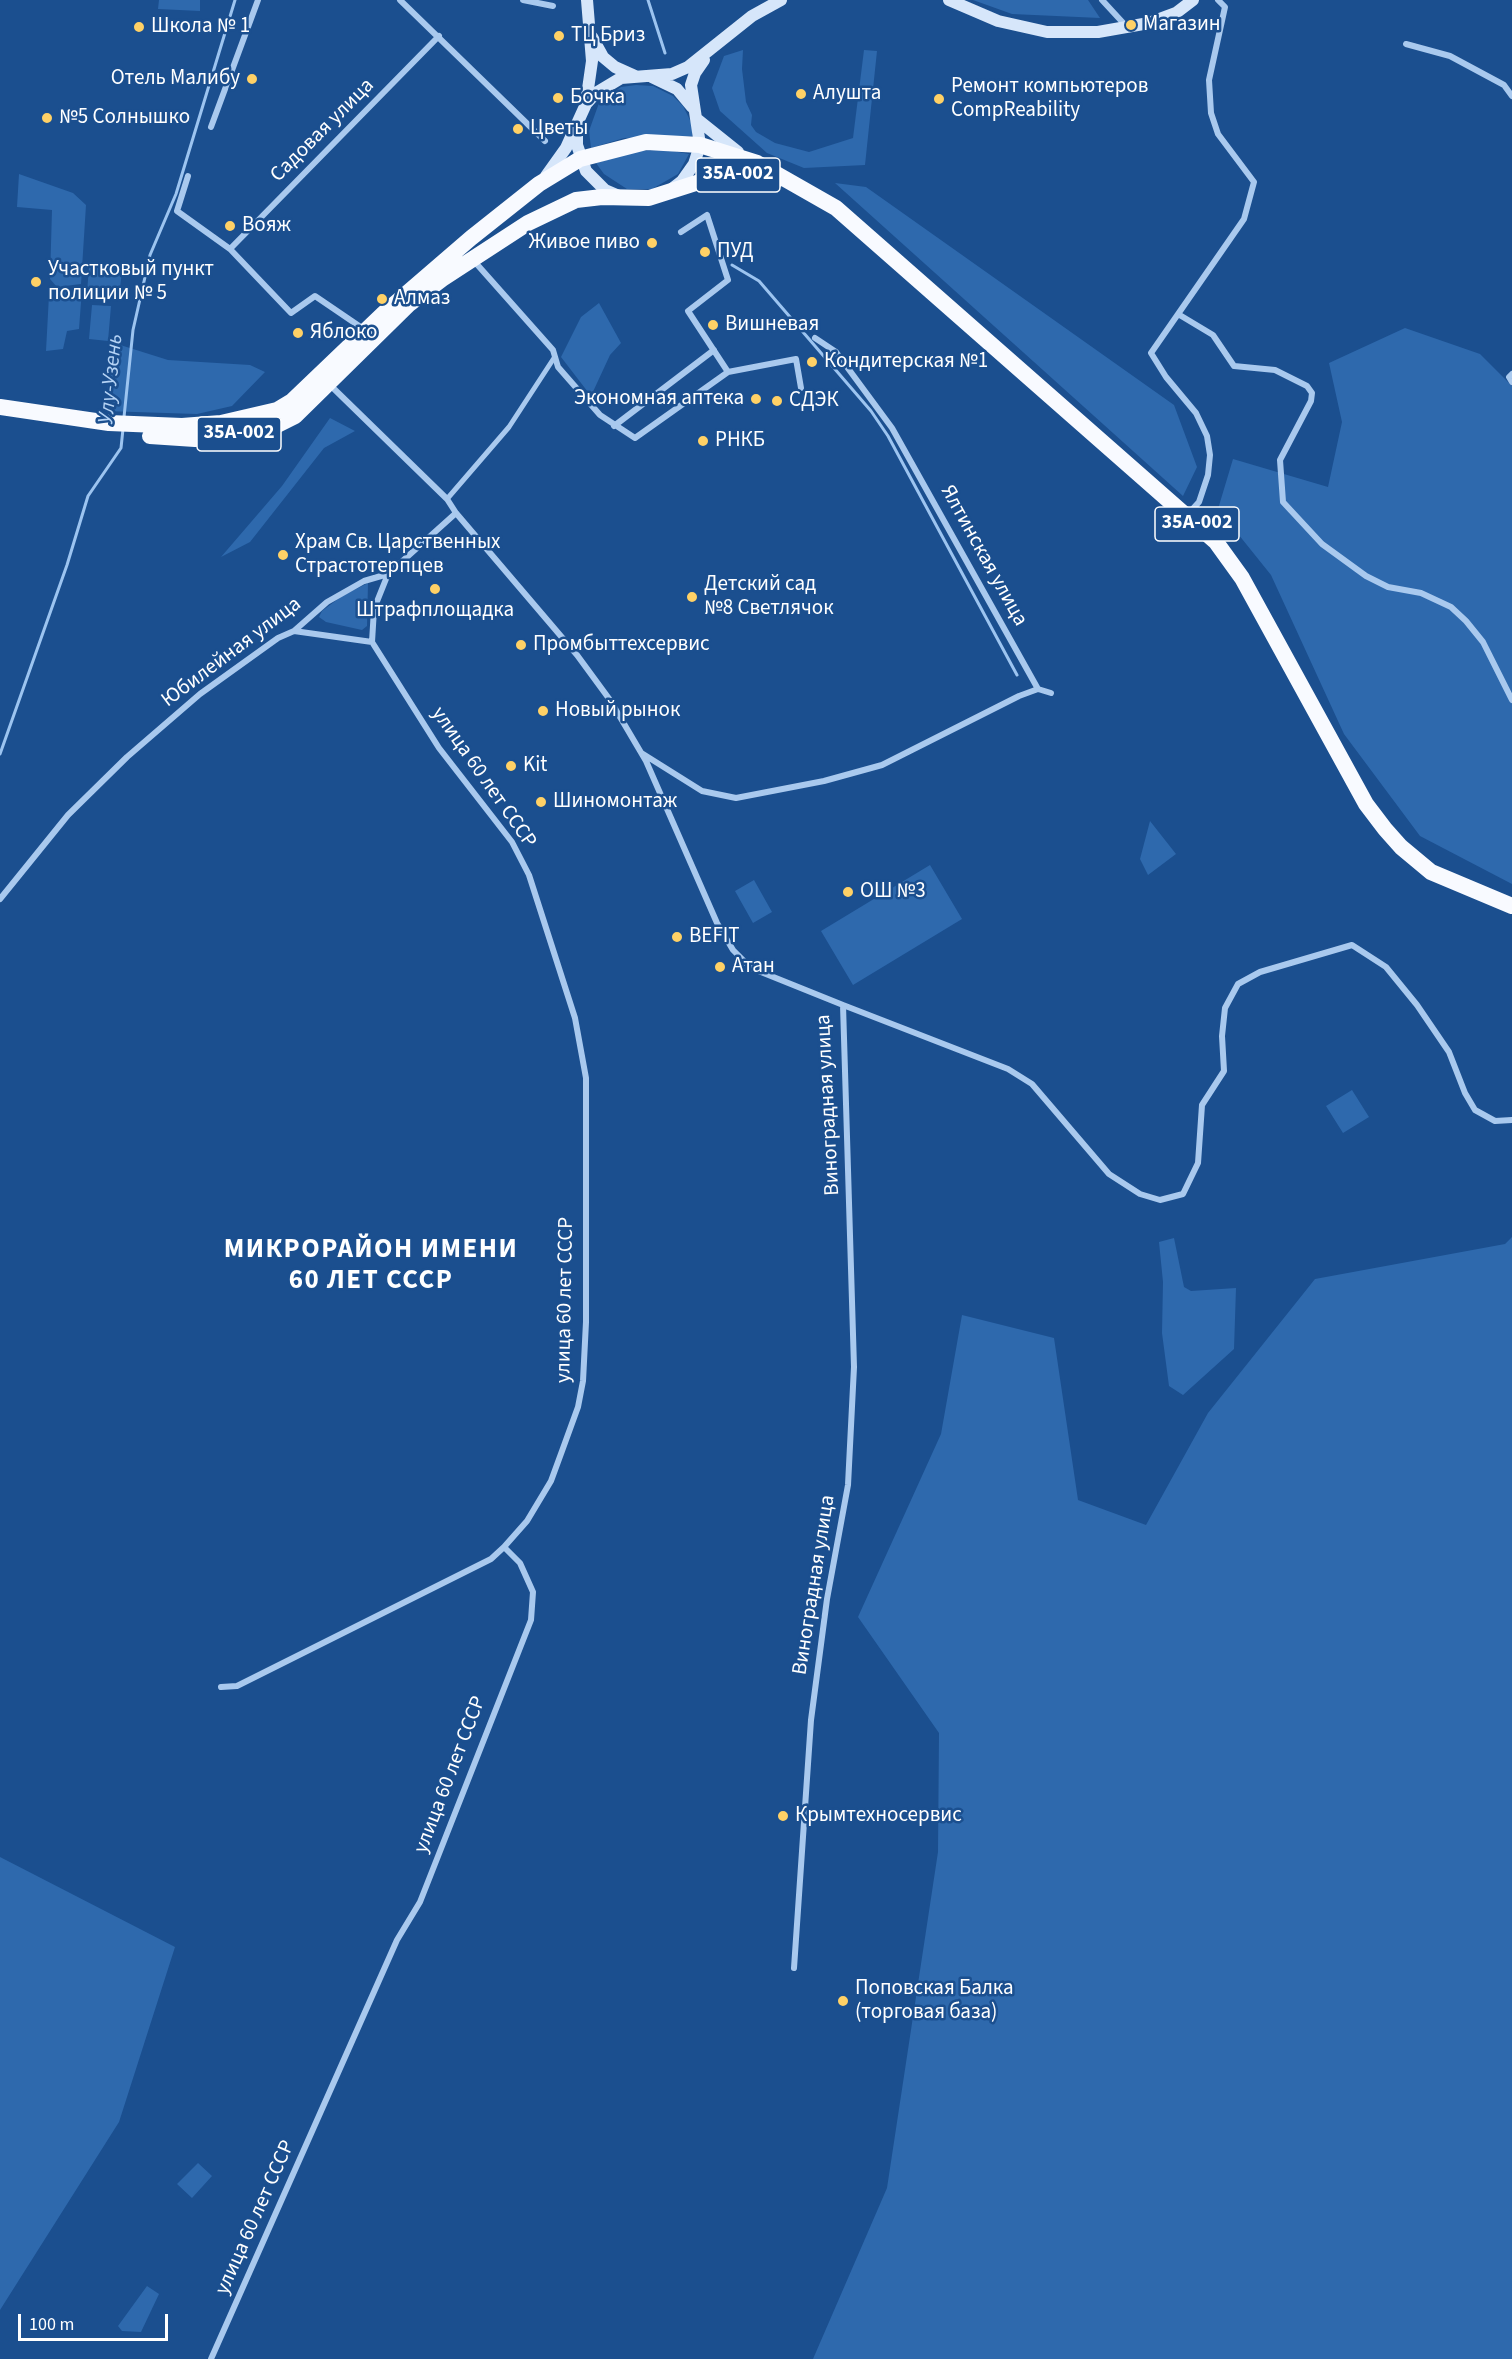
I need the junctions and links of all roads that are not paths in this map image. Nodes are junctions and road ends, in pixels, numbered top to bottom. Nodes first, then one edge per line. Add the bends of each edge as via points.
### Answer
1 (258, 0) edge
2 (400, 0) edge
3 (523, 0) edge
4 (587, 0) edge
5 (781, 0) edge
6 (949, 0) edge
7 (1101, 0) edge
8 (1193, 0) edge
9 (1218, 0) edge
10 (553, 6) dead end
11 (1128, 29) junction
12 (439, 36) junction
13 (591, 36) junction
14 (1406, 44) dead end
15 (713, 50) junction
16 (635, 76) junction
17 (651, 77) junction
18 (1512, 96) edge
19 (586, 104) junction
20 (696, 116) junction
21 (580, 117) junction
22 (210, 127) dead end
23 (545, 141) dead end
24 (699, 145) junction
25 (580, 159) junction
26 (757, 163) junction
27 (188, 176) dead end
28 (539, 184) junction
29 (809, 191) junction
30 (666, 193) junction
31 (630, 199) junction
32 (681, 232) dead end
33 (230, 249) junction
34 (468, 253) junction
35 (1178, 314) junction
36 (366, 331) junction
37 (815, 338) dead end
38 (714, 350) junction
39 (554, 358) junction
40 (728, 372) junction
41 (1512, 374) edge
42 (324, 380) junction
43 (1512, 382) edge
44 (801, 388) dead end
45 (0, 407) edge
46 (0, 419) edge
47 (614, 426) junction
48 (108, 427) junction
49 (447, 499) junction
50 (456, 513) junction
51 (1187, 514) junction
52 (388, 574) junction
53 (294, 631) junction
54 (372, 642) junction
55 (1038, 689) junction
56 (1051, 693) dead end
57 (1512, 700) edge
58 (641, 753) junction
59 (0, 899) edge
60 (1512, 906) edge
61 (843, 1005) junction
62 (1512, 1120) edge
63 (504, 1547) junction
64 (221, 1687) dead end
65 (794, 1968) dead end
66 (211, 2359) edge

1 - 22 street
2 - 12 street
3 - 10 street
4 - 13 main road
5 - 15 main road via 752,16
6 - 11 main road via 998,21 1047,32
7 - 11 street
8 - 11 main road via 1176,12
9 - 35 street via 1225,7 1209,80 1211,113 1218,134 1254,182 1244,219
12 - 23 street
12 - 33 street, Садовая улица
13 - 16 main road via 603,57
13 - 19 main road
14 - 18 street via 1450,56 1504,85
15 - 17 main road via 672,74
15 - 20 main road via 692,79
16 - 17 main road, 35А-002
16 - 19 main road, 35А-002 via 607,84
17 - 20 main road, 35А-002 via 677,89
19 - 21 main road, 35А-002
20 - 24 main road, 35А-002
20 - 26 main road, 35А-002 via 728,146
21 - 25 main road, 35А-002
21 - 28 main road via 566,148
24 - 25 highway, 35А-002 via 646,142
24 - 26 highway, 35А-002
24 - 30 main road, 35А-002 via 694,164 682,181
25 - 28 highway, 35А-002
25 - 31 main road via 595,182
26 - 29 highway, 35А-002
27 - 33 street via 177,211
28 - 34 highway
29 - 30 highway, 35А-002 via 777,178 745,174 718,177
29 - 51 highway, 35А-002 via 836,208
30 - 31 highway, 35А-002
31 - 34 highway, 35А-002 via 576,200
32 - 38 street via 707,215 728,280 688,311
33 - 36 street via 291,314 315,296
34 - 36 highway
34 - 39 street via 553,350
34 - 42 highway, 35А-002
35 - 51 street via 1150,353 1196,413 1206,436 1210,455 1208,475 1199,502
35 - 57 street via 1213,335 1234,366 1275,370 1307,386 1312,393 1311,401 1280,460 1283,502 1322,544 1366,576 1451,607 1483,642
36 - 42 highway
37 - 55 street, Ялтинская улица via 836,352 892,428
38 - 40 street
38 - 47 street
39 - 47 street via 600,415
39 - 49 street via 509,427
40 - 44 street via 796,359
40 - 47 street via 635,438
41 - 43 street
42 - 48 highway, 35А-002 via 295,416 267,430 195,439
42 - 49 street, Виноградная улица
45 - 48 highway
46 - 48 highway, 35А-002
49 - 50 street, Виноградная улица
50 - 52 street, Юбилейная улица
50 - 58 street, Виноградная улица via 577,655 610,700
51 - 60 highway, 35А-002 via 1216,542 1242,578 1366,804 1384,829 1431,872
52 - 53 street, Юбилейная улица via 364,581 327,602
52 - 54 street via 374,609
53 - 54 street
53 - 59 street, Юбилейная улица via 200,693 127,757 68,816
54 - 63 street, улица 60 лет СССР via 439,748 512,842 543,914 582,1050 586,1078 583,1381 578,1407 550,1481 528,1521
55 - 56 street
55 - 58 street via 882,765 825,781 736,798 702,791
58 - 61 street, Виноградная улица via 717,923 733,950 751,968
61 - 62 street via 1008,1069 1032,1084 1110,1174 1140,1194 1160,1200 1183,1194 1198,1163 1202,1105 1224,1071 1225,1008 1238,984 1260,972 1352,945 1386,967 1417,1005 1449,1052 1475,1110 1495,1121
61 - 65 street, Виноградная улица via 854,1367 848,1485 811,1719
63 - 64 street via 491,1559 237,1686
63 - 66 street, улица 60 лет СССР via 520,1563 533,1592 531,1620 420,1902 397,1940

